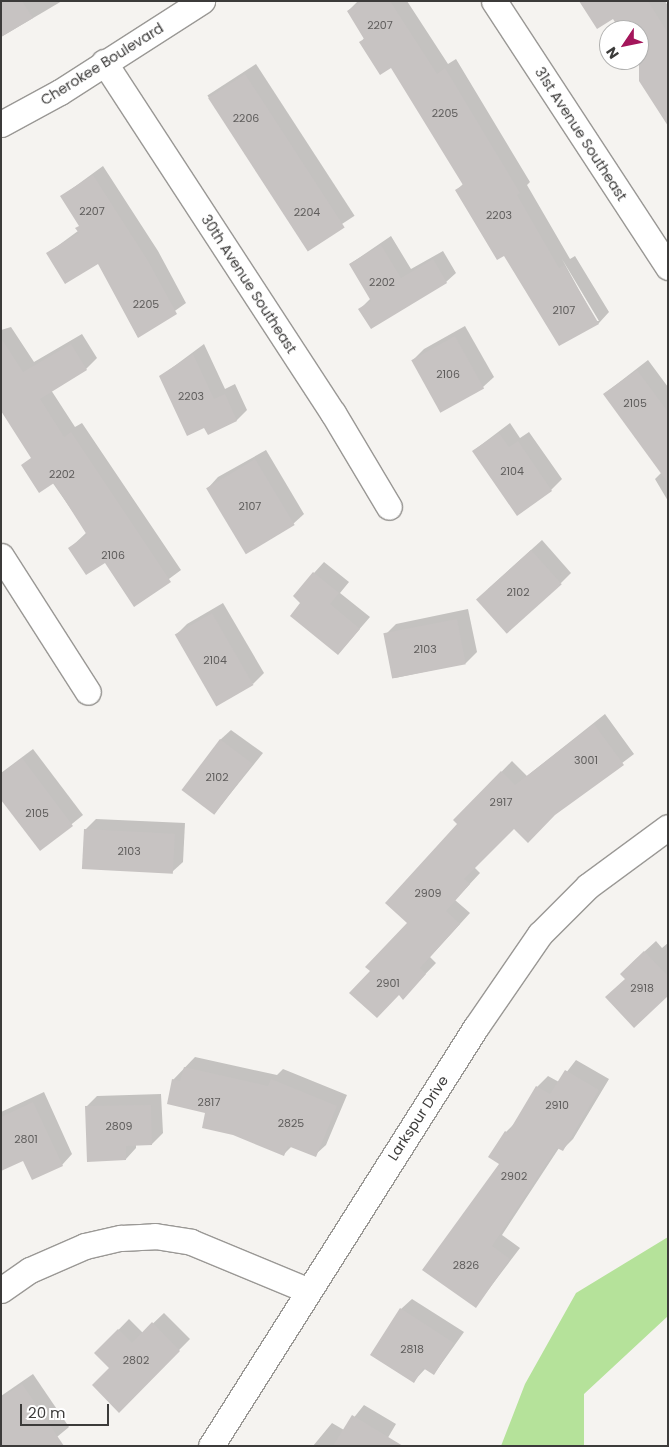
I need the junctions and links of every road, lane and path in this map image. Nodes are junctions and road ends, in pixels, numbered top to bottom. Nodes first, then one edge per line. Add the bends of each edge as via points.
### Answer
1 (202, 1) edge
2 (494, 1) edge
3 (104, 62) junction
4 (1, 124) edge
5 (668, 267) edge
6 (389, 508) dead end
7 (1, 556) edge
8 (88, 692) dead end
9 (668, 827) edge
10 (1, 1290) edge
11 (307, 1290) junction
12 (211, 1446) edge

1 - 3 street, Cherokee Boulevard
2 - 5 street, 31st Avenue Southeast
3 - 4 street, Cherokee Boulevard
3 - 6 street, 30th Avenue Southeast via 333,413
7 - 8 street
9 - 11 street, Larkspur Drive via 588,886 540,934 476,1027
10 - 11 street via 30,1270 85,1246 122,1238 155,1236 191,1242
11 - 12 street, Larkspur Drive

